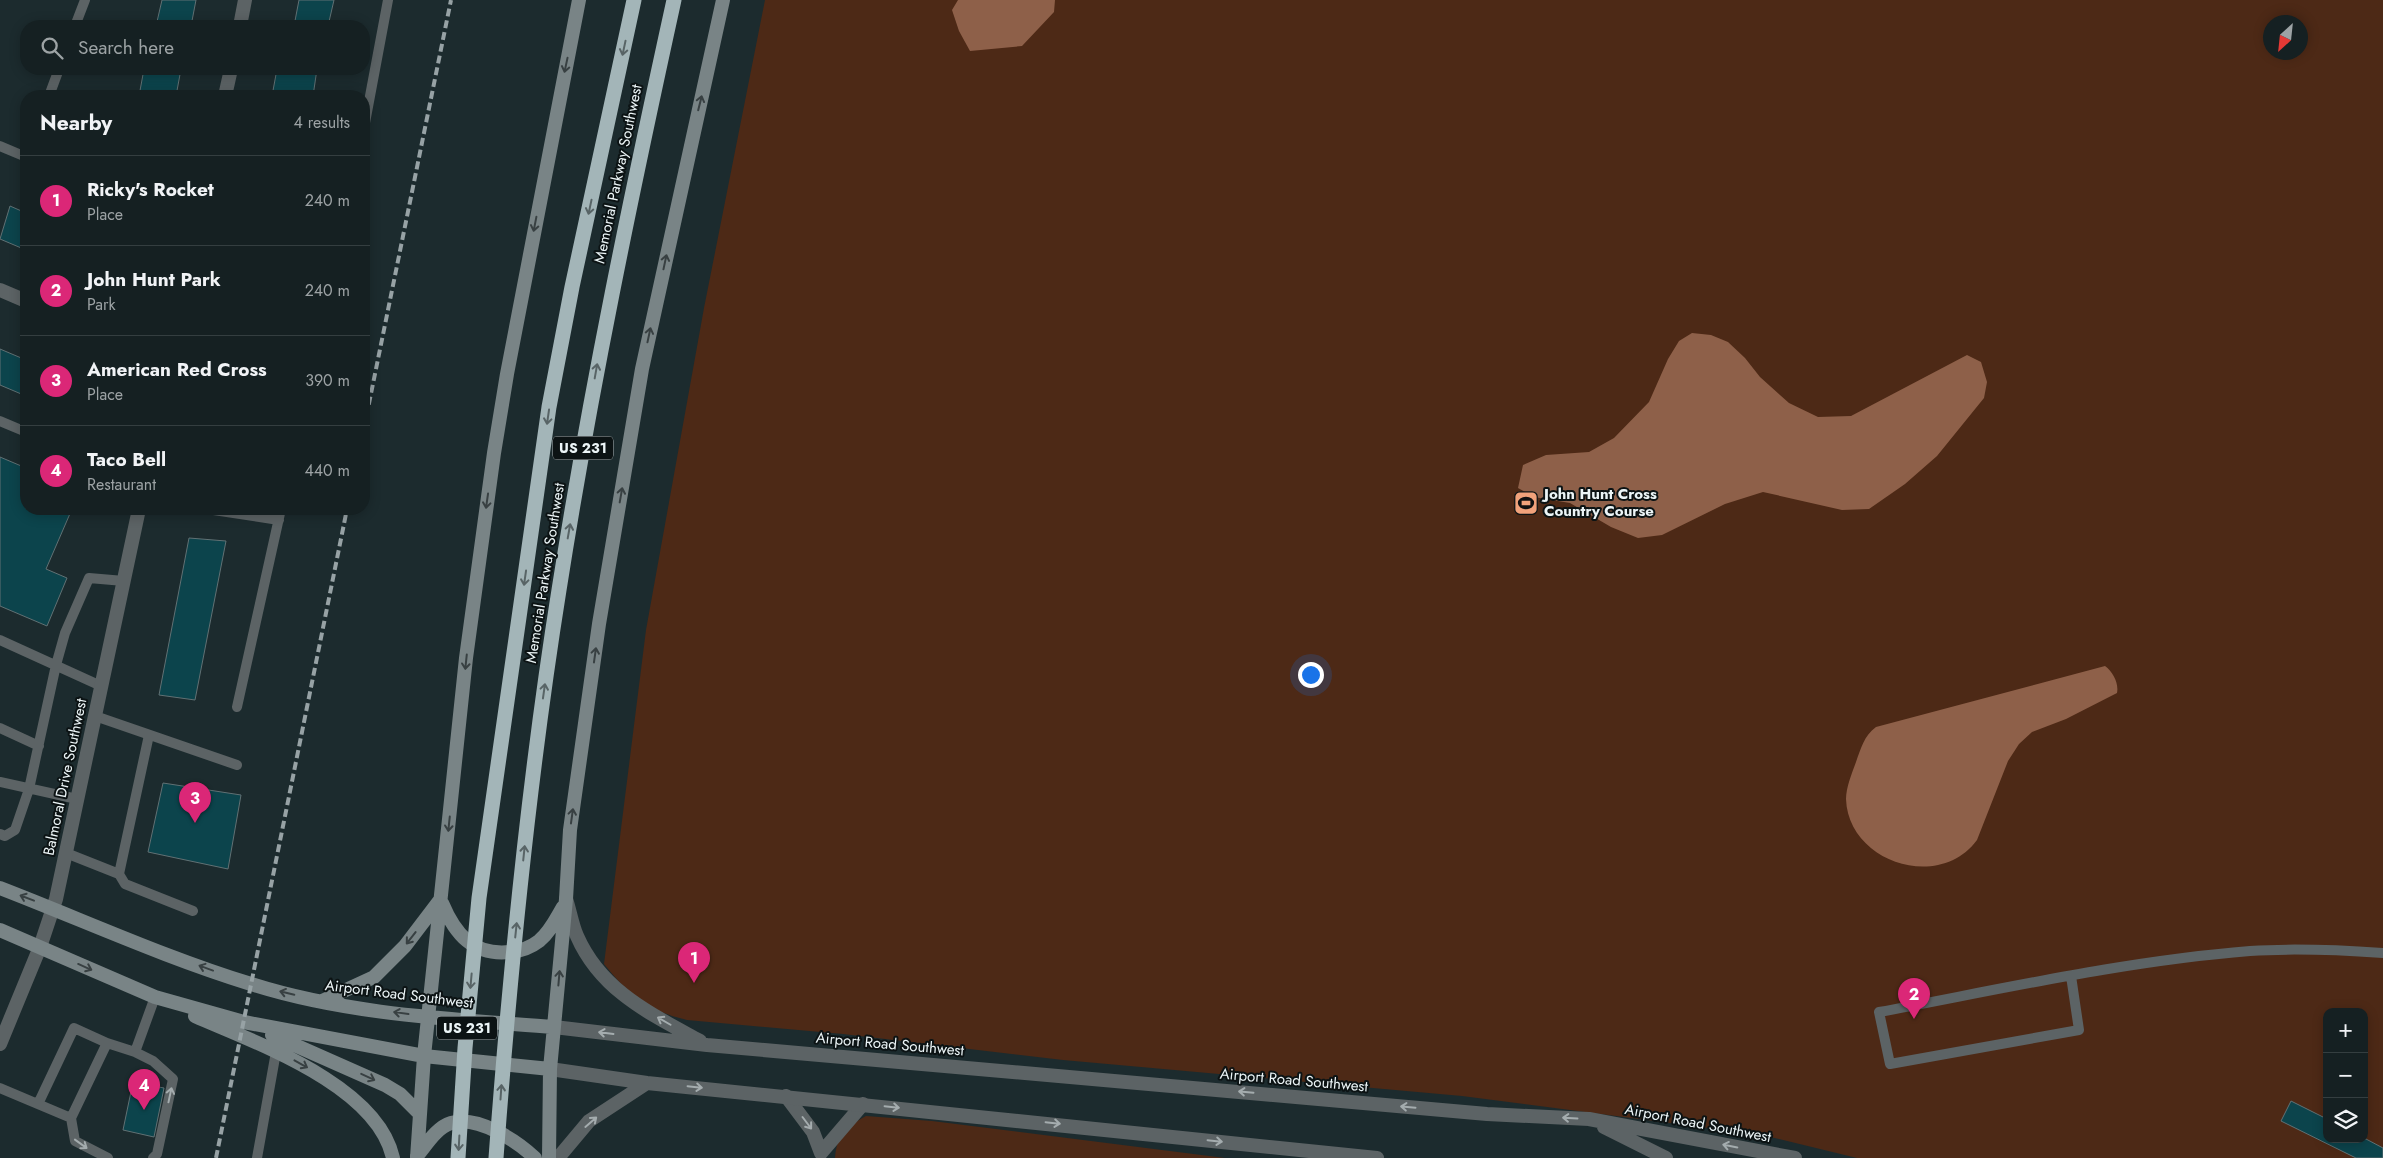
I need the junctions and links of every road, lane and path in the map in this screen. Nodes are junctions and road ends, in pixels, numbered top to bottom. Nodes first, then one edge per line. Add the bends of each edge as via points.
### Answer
1 (85, 0) edge
2 (245, 0) edge
3 (388, 0) edge
4 (580, 0) edge
5 (634, 0) edge
6 (674, 0) edge
7 (723, 0) edge
8 (77, 20) edge
9 (241, 20) edge
10 (57, 75) edge
11 (230, 75) edge
12 (51, 90) edge
13 (226, 90) edge
14 (370, 96) edge
15 (0, 146) edge
16 (20, 154) edge
17 (0, 290) edge
18 (20, 298) edge
19 (0, 421) edge
20 (20, 429) edge
21 (138, 515) edge
22 (246, 515) edge
23 (280, 515) edge
24 (279, 520) junction
25 (124, 581) junction
26 (0, 640) edge
27 (56, 666) junction
28 (101, 686) junction
29 (237, 707) dead end
30 (95, 716) junction
31 (0, 728) edge
32 (149, 734) junction
33 (39, 746) junction
34 (237, 765) dead end
35 (0, 782) edge
36 (29, 789) junction
37 (77, 799) junction
38 (0, 834) edge
39 (66, 853) junction
40 (119, 874) junction
41 (0, 888) edge
42 (441, 900) junction
43 (566, 900) junction
44 (53, 908) junction
45 (193, 911) dead end
46 (0, 930) edge
47 (40, 947) junction
48 (2383, 953) edge
49 (2071, 976) junction
50 (155, 998) junction
51 (322, 1001) junction
52 (428, 1017) junction
53 (244, 1022) junction
54 (554, 1027) junction
55 (107, 1042) junction
56 (0, 1044) edge
57 (707, 1045) junction
58 (135, 1052) junction
59 (276, 1052) junction
60 (424, 1056) junction
61 (550, 1069) junction
62 (647, 1083) junction
63 (0, 1088) edge
64 (786, 1096) junction
65 (38, 1104) junction
66 (863, 1104) junction
67 (420, 1113) junction
68 (71, 1118) junction
69 (1590, 1119) junction
70 (417, 1157) edge
71 (108, 1158) edge
72 (153, 1158) edge
73 (257, 1158) edge
74 (394, 1158) edge
75 (458, 1158) edge
76 (496, 1158) edge
77 (535, 1158) edge
78 (549, 1158) edge
79 (558, 1158) edge
80 (1377, 1158) edge
81 (1666, 1158) edge
82 (1795, 1158) edge

1 - 8 lane
2 - 9 street
3 - 14 lane
4 -> 42 main road via 510,354 494,453 466,658
5 -> 75 highway, Memorial Parkway Southwest / US 231 via 549,407 479,898
76 -> 6 highway, Memorial Parkway Southwest / US 231 via 530,795 558,590 607,308
43 -> 7 main road via 570,830 599,624 642,370
10 - 12 lane
11 - 13 street
15 - 16 lane
17 - 18 street
19 - 20 lane
21 - 25 street, Balmoral Drive Southwest
22 - 24 lane
23 - 24 lane
24 - 29 lane
25 - 27 lane via 89,578 65,633
25 - 28 street, Balmoral Drive Southwest
26 - 27 lane
27 - 28 lane
27 - 33 lane
28 - 30 street, Balmoral Drive Southwest
30 - 32 lane
30 - 37 street, Balmoral Drive Southwest
31 - 33 lane
32 - 34 lane
32 - 40 lane
33 - 36 lane
35 - 36 lane
36 - 37 lane
36 - 38 lane via 15,830 5,836
37 - 39 street, Balmoral Drive Southwest
39 - 40 lane
39 - 44 street, Balmoral Drive Southwest
40 - 45 lane via 125,884
44 -> 41 main road, Airport Road Southwest
42 - 43 main road via 450,923 466,941 482,950 502,953 524,950 539,941 554,924
42 -> 51 main road via 405,946 374,977
42 - 52 main road
54 -> 43 main road
57 -> 43 street via 627,1000 600,973 578,937
44 - 47 street, Balmoral Drive Southwest
51 -> 44 main road, Airport Road Southwest via 252,985
46 - 47 main road
47 -> 50 main road
47 - 56 street, Balmoral Drive Southwest
48 - 49 lane via 2251,951 2103,969
49 - 49 lane via 1879,1012 1890,1064 2079,1030
50 - 53 main road
50 - 58 lane
50 - 59 main road
52 -> 51 main road, Airport Road Southwest
52 - 54 main road, Airport Road Southwest
52 - 60 main road
53 - 60 main road
53 -> 67 main road via 385,1085
57 -> 54 street, Airport Road Southwest
54 - 61 main road
55 - 58 lane
55 - 65 lane via 74,1028
55 - 68 lane
69 -> 57 street, Airport Road Southwest via 1487,1114
72 -> 58 lane via 157,1154 173,1079 153,1061
59 - 73 lane
59 -> 74 main road via 311,1069 354,1099 382,1132
60 - 61 main road
60 - 67 main road
61 - 62 street
61 - 78 main road
62 -> 64 street
79 -> 62 street via 589,1121
63 - 65 lane
64 - 66 street
64 -> 66 street via 813,1132 821,1154
65 - 68 lane
66 -> 80 street
67 - 70 main road
68 -> 71 lane via 75,1141
69 - 81 street
82 -> 69 street, Airport Road Southwest
70 - 77 main road via 435,1134 451,1123 480,1123 522,1146

